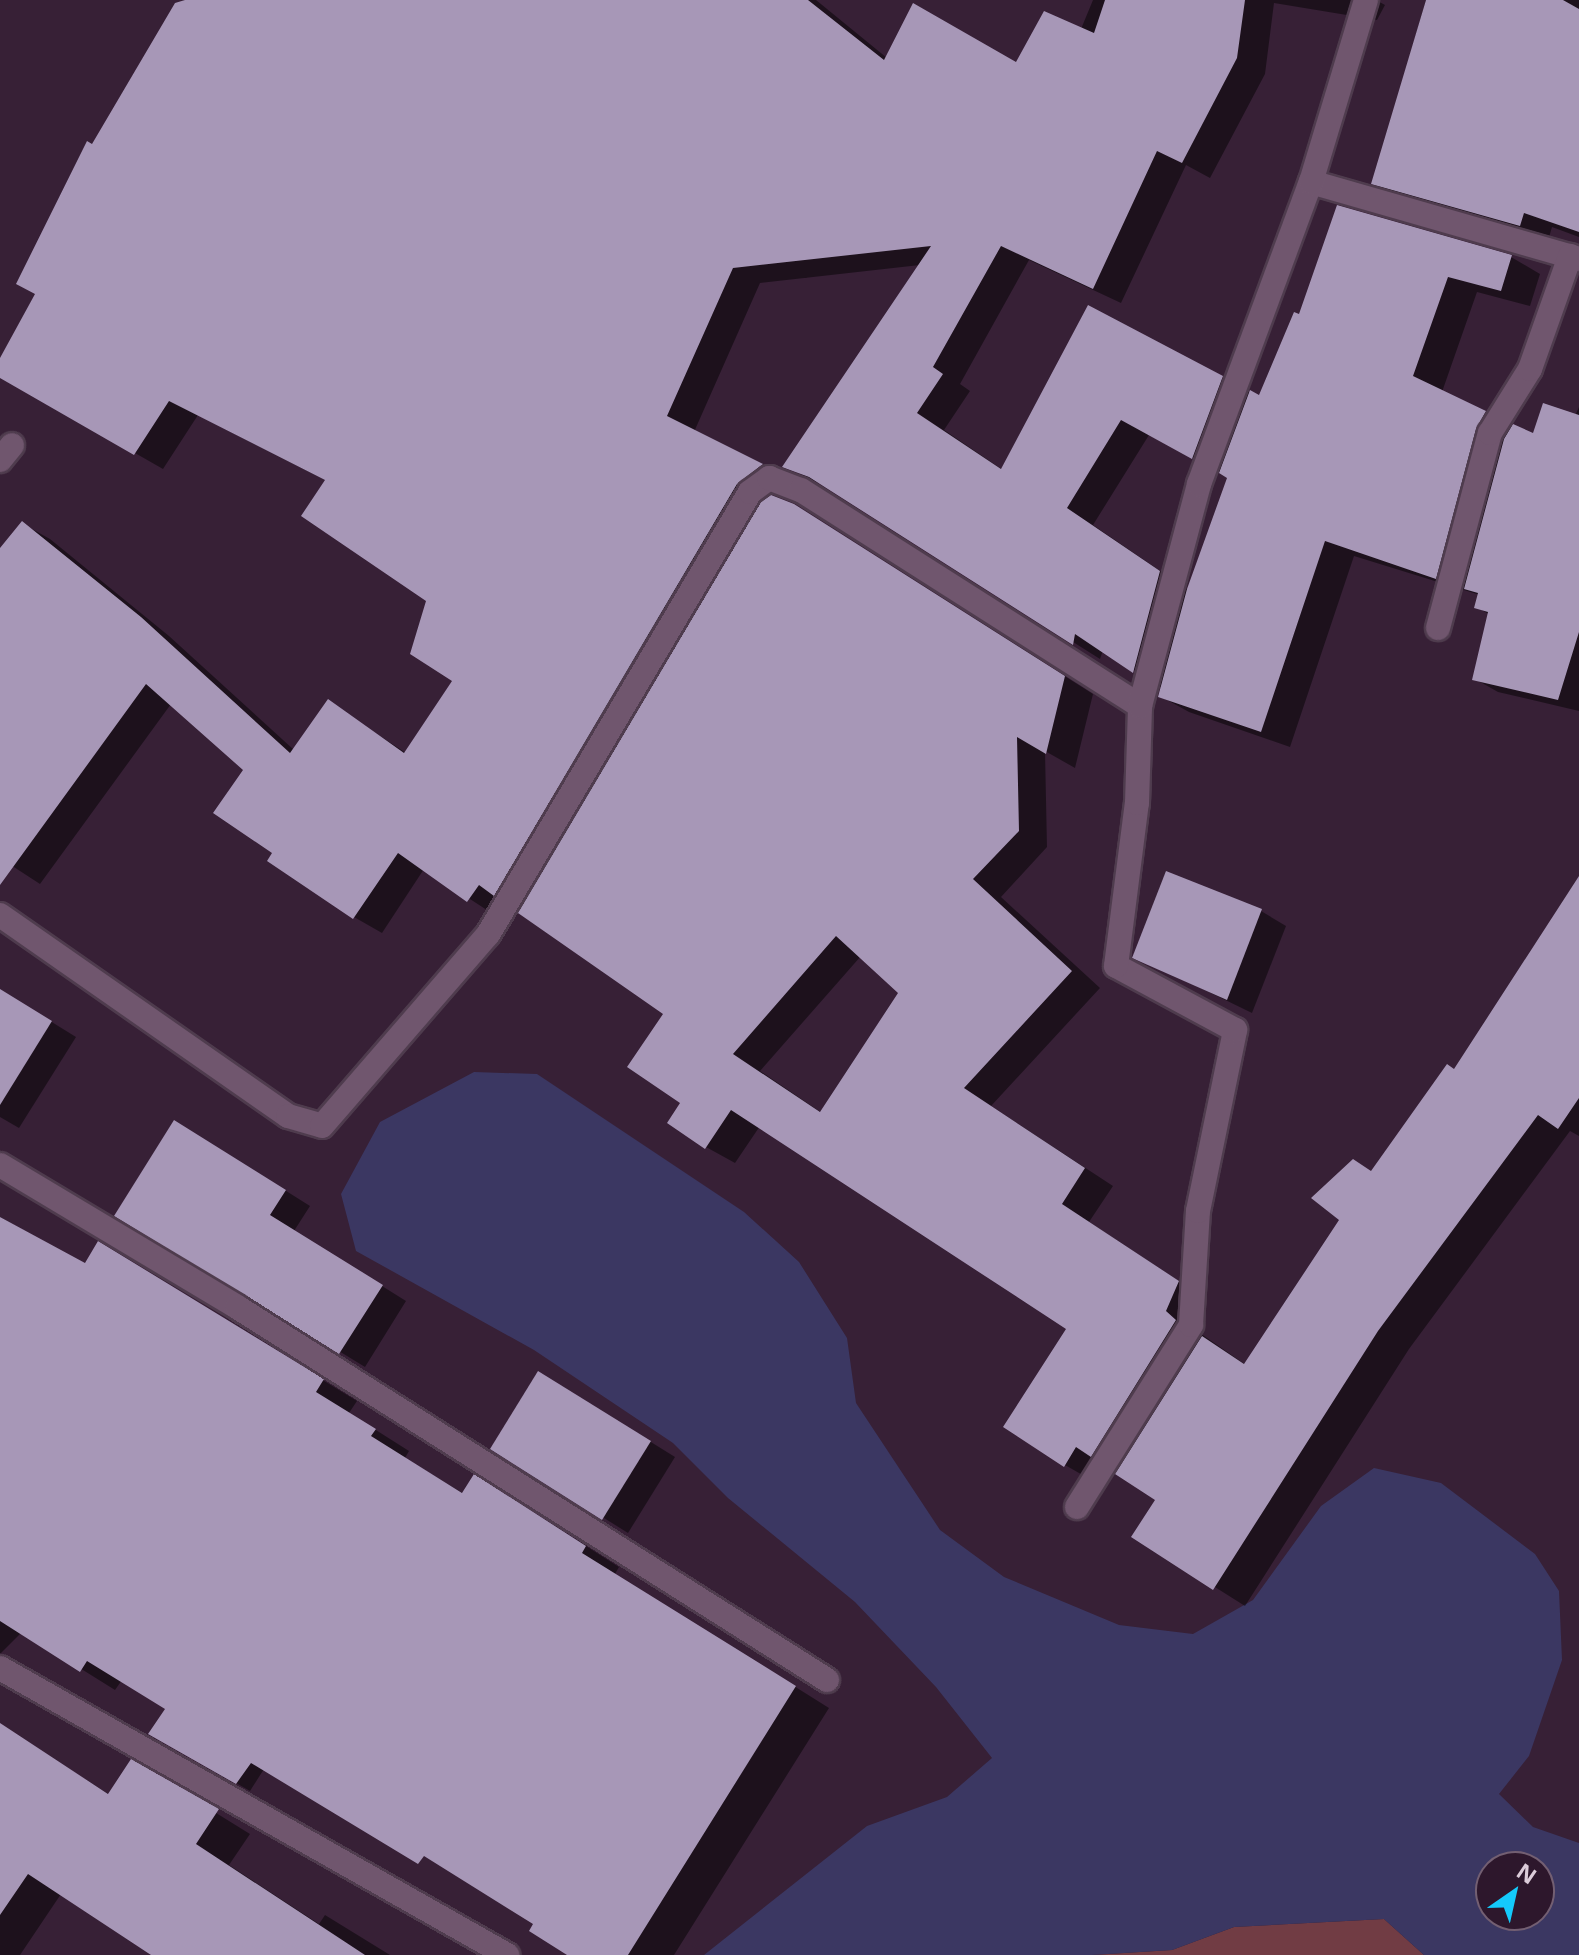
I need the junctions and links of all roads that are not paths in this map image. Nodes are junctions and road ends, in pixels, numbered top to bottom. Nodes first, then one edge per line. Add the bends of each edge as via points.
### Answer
1 (1366, 0) edge
2 (1311, 182) junction
3 (1575, 257) edge
4 (1438, 628) dead end
5 (1140, 706) junction
6 (0, 915) edge
7 (0, 1165) edge
8 (1077, 1507) dead end
9 (0, 1668) edge
10 (827, 1680) dead end
11 (507, 1955) edge

1 - 2 street
2 - 3 street
2 - 5 street via 1199,484
3 - 4 street via 1530,369 1490,433
5 - 6 street via 801,490 769,478 750,492 489,933 322,1126 288,1116
5 - 8 street via 1137,803 1116,966 1235,1030 1198,1211 1191,1325
7 - 10 street via 237,1307
9 - 11 street

